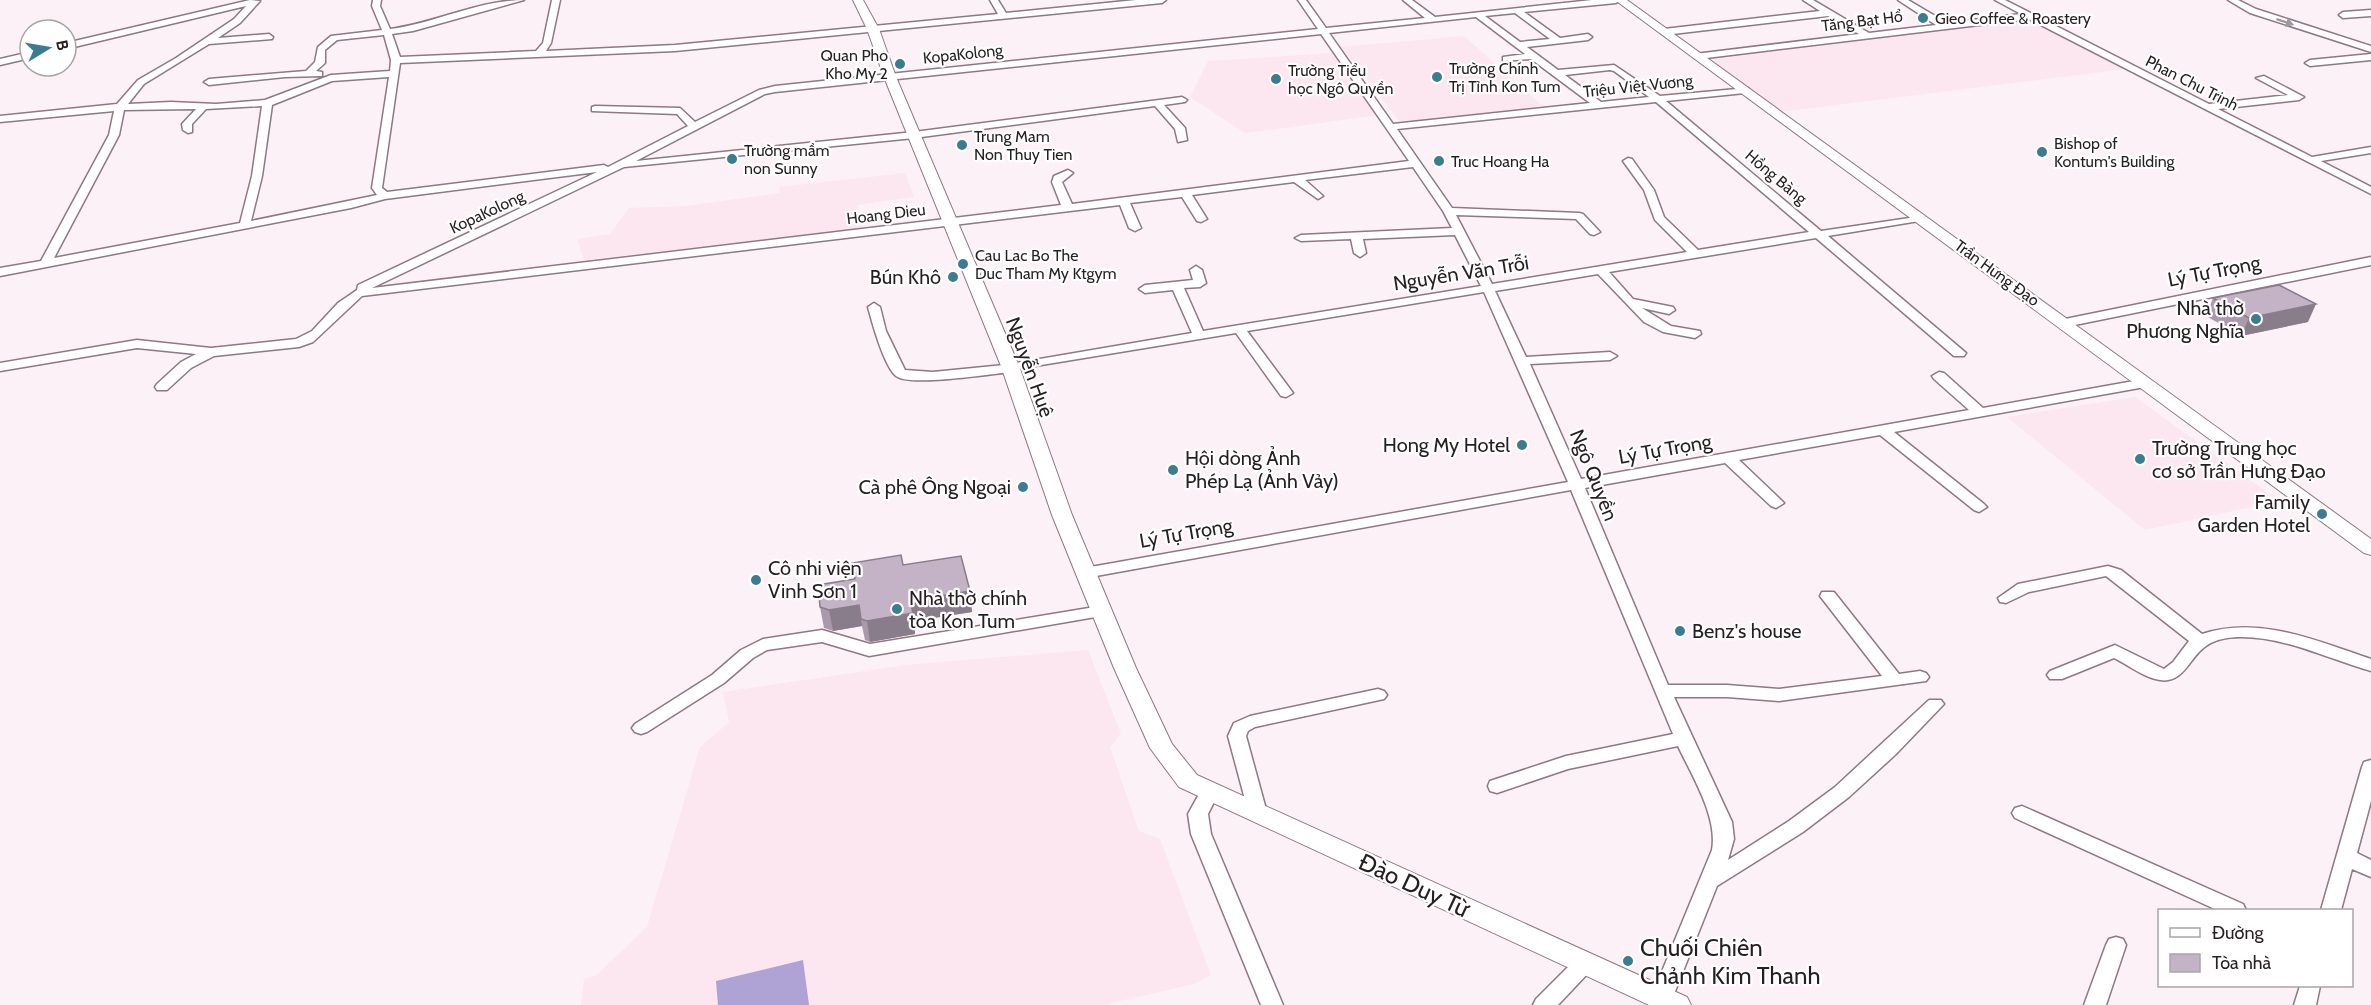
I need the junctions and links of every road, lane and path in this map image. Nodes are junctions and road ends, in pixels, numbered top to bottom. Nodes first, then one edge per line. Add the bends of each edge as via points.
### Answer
1 (257, 0) edge
2 (377, 0) edge
3 (471, 0) edge
4 (520, 0) edge
5 (555, 0) edge
6 (858, 0) edge
7 (994, 0) edge
8 (1162, 0) edge
9 (1302, 0) edge
10 (1407, 0) edge
11 (1618, 0) edge
12 (1807, 0) edge
13 (1902, 0) edge
14 (1999, 0) edge
15 (2232, 0) edge
16 (1114, 5) edge
17 (482, 8) junction
18 (1517, 11) junction
19 (1828, 13) junction
20 (2371, 13) edge
21 (1003, 15) junction
22 (1478, 15) junction
23 (2343, 15) dead end
24 (2029, 16) junction
25 (1433, 19) junction
26 (1945, 26) junction
27 (873, 29) junction
28 (1322, 30) junction
29 (1664, 32) junction
30 (388, 33) junction
31 (1867, 35) junction
32 (269, 37) dead end
33 (1588, 37) dead end
34 (208, 40) junction
35 (1558, 40) junction
36 (78, 43) edge
37 (1520, 45) junction
38 (2371, 49) edge
39 (539, 54) junction
40 (1535, 56) junction
41 (1698, 56) junction
42 (2371, 57) edge
43 (18, 58) edge
44 (1506, 58) dead end
45 (396, 60) junction
46 (0, 62) edge
47 (2310, 63) dead end
48 (1556, 72) junction
49 (309, 73) junction
50 (394, 74) junction
51 (890, 77) junction
52 (331, 78) junction
53 (2261, 78) dead end
54 (209, 82) dead end
55 (1745, 90) junction
56 (1658, 99) junction
57 (1182, 100) dead end
58 (267, 102) junction
59 (1158, 104) junction
60 (1599, 105) junction
61 (2223, 105) junction
62 (120, 107) junction
63 (203, 107) junction
64 (2206, 107) junction
65 (595, 109) dead end
66 (2229, 118) junction
67 (0, 119) edge
68 (694, 127) junction
69 (1392, 127) junction
70 (188, 130) dead end
71 (914, 135) junction
72 (1182, 140) dead end
73 (2371, 150) edge
74 (2311, 160) junction
75 (1628, 162) dead end
76 (1416, 163) junction
77 (618, 166) junction
78 (1068, 173) dead end
79 (1297, 179) junction
80 (2371, 191) edge
81 (1185, 193) junction
82 (384, 196) junction
83 (1318, 196) dead end
84 (1124, 201) junction
85 (1068, 208) junction
86 (1449, 211) junction
87 (1919, 218) junction
88 (1201, 219) dead end
89 (951, 223) junction
90 (245, 224) junction
91 (1136, 228) dead end
92 (1459, 231) junction
93 (1594, 232) dead end
94 (1819, 234) junction
95 (1356, 235) junction
96 (1301, 238) dead end
97 (1360, 253) dead end
98 (1695, 254) junction
99 (2371, 261) edge
100 (46, 262) junction
101 (1196, 270) dead end
102 (1601, 270) junction
103 (0, 272) edge
104 (1177, 286) junction
105 (1488, 288) junction
106 (1145, 289) dead end
107 (359, 293) junction
108 (1630, 302) junction
109 (874, 307) dead end
110 (1669, 310) dead end
111 (2065, 322) junction
112 (1239, 329) junction
113 (1695, 334) dead end
114 (1199, 335) junction
115 (212, 352) junction
116 (1959, 353) dead end
117 (1610, 356) dead end
118 (1522, 362) junction
119 (0, 367) edge
120 (1010, 367) junction
121 (1939, 376) dead end
122 (2145, 383) junction
123 (162, 387) dead end
124 (1286, 393) dead end
125 (1980, 413) junction
126 (1882, 430) junction
127 (1728, 458) junction
128 (1575, 486) junction
129 (1776, 503) dead end
130 (1979, 507) dead end
131 (2371, 549) edge
132 (1085, 573) junction
133 (1828, 596) dead end
134 (2006, 598) dead end
135 (1101, 611) junction
136 (2200, 641) junction
137 (2371, 665) edge
138 (2056, 675) dead end
139 (1920, 677) dead end
140 (1895, 681) junction
141 (1662, 691) junction
142 (1378, 695) dead end
143 (1935, 704) dead end
144 (641, 728) dead end
145 (1683, 738) junction
146 (1162, 748) joint
147 (2371, 767) edge
148 (1497, 786) dead end
149 (1210, 792) junction
150 (1257, 813) junction
151 (2022, 813) dead end
152 (2346, 857) junction
153 (2371, 869) edge
154 (1707, 883) junction
155 (2234, 909) edge
156 (2331, 909) edge
157 (2116, 945) dead end
158 (1585, 963) junction
159 (2310, 987) edge
160 (1669, 1001) edge
161 (1272, 1005) edge
162 (1544, 1005) edge
163 (2096, 1005) edge
164 (2305, 1005) edge

1 - 34 street via 237,21
1 - 36 street
2 - 30 street
3 - 17 street
4 - 17 street
5 - 39 street via 547,43
6 - 27 street, Nguyễn Huệ
7 - 21 street
8 - 16 street
9 - 28 street, Ngô Quyền
10 - 25 street
11 - 18 street, KopaKolong
11 - 29 street, Trần Hưng Đạo
12 - 19 street
13 - 26 street
14 - 24 street, Phan Chu Trinh
15 -> 38 street via 2253,11
16 - 21 street
17 - 30 street
18 - 22 street, KopaKolong
18 - 35 street
19 - 29 street
19 - 31 street
20 - 23 street
21 - 27 street
22 - 25 street, KopaKolong
22 - 37 street
24 - 26 street, Tăng Bạt Hổ
24 - 64 street, Phan Chu Trinh
25 - 28 street, KopaKolong
26 - 31 street, Tăng Bạt Hổ
27 - 39 street via 685,47
27 - 51 street, Nguyễn Huệ
28 - 51 street, KopaKolong
28 - 69 street, Ngô Quyền
29 - 41 street, Trần Hưng Đạo
30 - 45 street
30 - 49 street via 334,38 325,44 320,63
31 - 41 street, Tăng Bạt Hổ
32 - 34 street
33 - 35 street
34 - 62 street via 141,82
35 - 37 street
37 - 40 street
39 - 45 street
40 - 44 street
40 - 48 street
41 - 55 street, Trần Hưng Đạo
42 - 47 street
43 - 46 street
45 - 50 street
48 - 56 street, Hồng Bàng via 1614,67
48 - 60 street
49 - 52 street
49 - 54 street
50 - 52 street
50 - 82 street via 377,188
51 - 68 street, KopaKolong via 762,92
51 - 71 street, Nguyễn Huệ
52 - 58 street
53 - 61 street via 2299,97
55 - 56 street, Triệu Việt Vương
55 - 87 street, Trần Hưng Đạo
56 - 60 street, Triệu Việt Vương
56 - 94 street, Hồng Bàng
57 - 59 street
58 - 63 street
58 - 90 street via 257,176
59 - 71 street
59 - 72 street via 1180,128
60 - 69 street, Triệu Việt Vương
61 - 64 street
61 - 66 street via 2244,116
62 - 63 street
62 - 67 street
62 - 100 street via 114,135
63 - 70 street via 187,124
64 - 66 street, Phan Chu Trinh
65 - 68 street via 680,111
66 - 74 street, Phan Chu Trinh
68 - 77 street, KopaKolong
69 - 76 street, Ngô Quyền
71 - 77 street
71 - 89 street, Nguyễn Huệ
73 - 74 street
74 - 80 street, Phan Chu Trinh
75 - 98 street via 1648,190 1659,218
76 - 79 street, Hoang Dieu
76 - 86 street, Ngô Quyền
77 - 82 street
77 - 107 street, KopaKolong
78 - 85 street via 1057,182
79 - 81 street, Hoang Dieu
79 - 83 street
81 - 84 street, Hoang Dieu
81 - 88 street
82 - 90 street
84 - 85 street, Hoang Dieu
84 - 91 street
85 - 89 street, Hoang Dieu
86 - 92 street, Ngô Quyền
86 - 93 street via 1579,216
87 - 94 street, Nguyễn Văn Trỗi
87 - 111 street, Trần Hưng Đạo
89 - 107 street, Hoang Dieu
89 - 120 street, Nguyễn Huệ
90 - 100 street
92 - 95 street
92 - 105 street, Ngô Quyền
94 - 98 street, Nguyễn Văn Trỗi
94 - 116 street, Hồng Bàng
95 - 96 street
95 - 97 street
98 - 102 street, Nguyễn Văn Trỗi
99 - 111 street, Lý Tự Trọng
100 - 103 street
101 - 104 street via 1200,283
102 - 105 street, Nguyễn Văn Trỗi
102 - 108 street
104 - 106 street
104 - 114 street
105 - 112 street, Nguyễn Văn Trỗi
105 - 118 street, Ngô Quyền
107 - 115 street, KopaKolong via 346,300 311,339
108 - 110 street
108 - 113 street via 1652,322
109 - 120 street, Nguyễn Văn Trỗi via 880,331 903,375 933,376
111 - 122 street, Trần Hưng Đạo
112 - 114 street, Nguyễn Văn Trỗi
112 - 124 street
114 - 120 street, Nguyễn Văn Trỗi
115 - 119 street via 136,344
115 - 123 street via 186,366
117 - 118 street
118 - 128 street, Ngô Quyền
120 - 132 street, Nguyễn Huệ
121 - 125 street
122 - 125 street, Lý Tự Trọng
122 - 131 street, Trần Hưng Đạo
125 - 126 street, Lý Tự Trọng
126 - 127 street, Lý Tự Trọng
126 - 130 street
127 - 128 street, Lý Tự Trọng
127 - 129 street
128 - 132 street, Lý Tự Trọng
128 - 141 street, Ngô Quyền
132 - 135 street, Nguyễn Huệ
133 - 140 street
134 - 136 street via 2024,588 2108,571
135 - 144 street via 869,650 822,636 774,643 747,654 718,679
135 - 146 street, Nguyễn Huệ
136 - 137 street via 2218,634 2258,631
136 - 138 street via 2166,675 2115,651
139 - 140 street
140 - 141 street via 1779,695
141 - 145 street, Ngô Quyền
142 - 150 street via 1240,727 1237,735
143 - 154 street via 1878,762 1807,819
145 - 148 street via 1566,763
145 - 154 street, Ngô Quyền via 1722,822 1722,850
146 - 149 street, Đào Duy Từ via 1188,781
147 - 152 street
149 - 150 street, Đào Duy Từ
149 - 161 street via 1198,814 1201,834
150 - 158 street, Đào Duy Từ
151 - 155 street
152 - 153 street
152 - 156 street
154 - 160 street, Ngô Quyền
157 - 163 street
158 - 160 street, Đào Duy Từ
158 - 162 street
159 - 164 street

